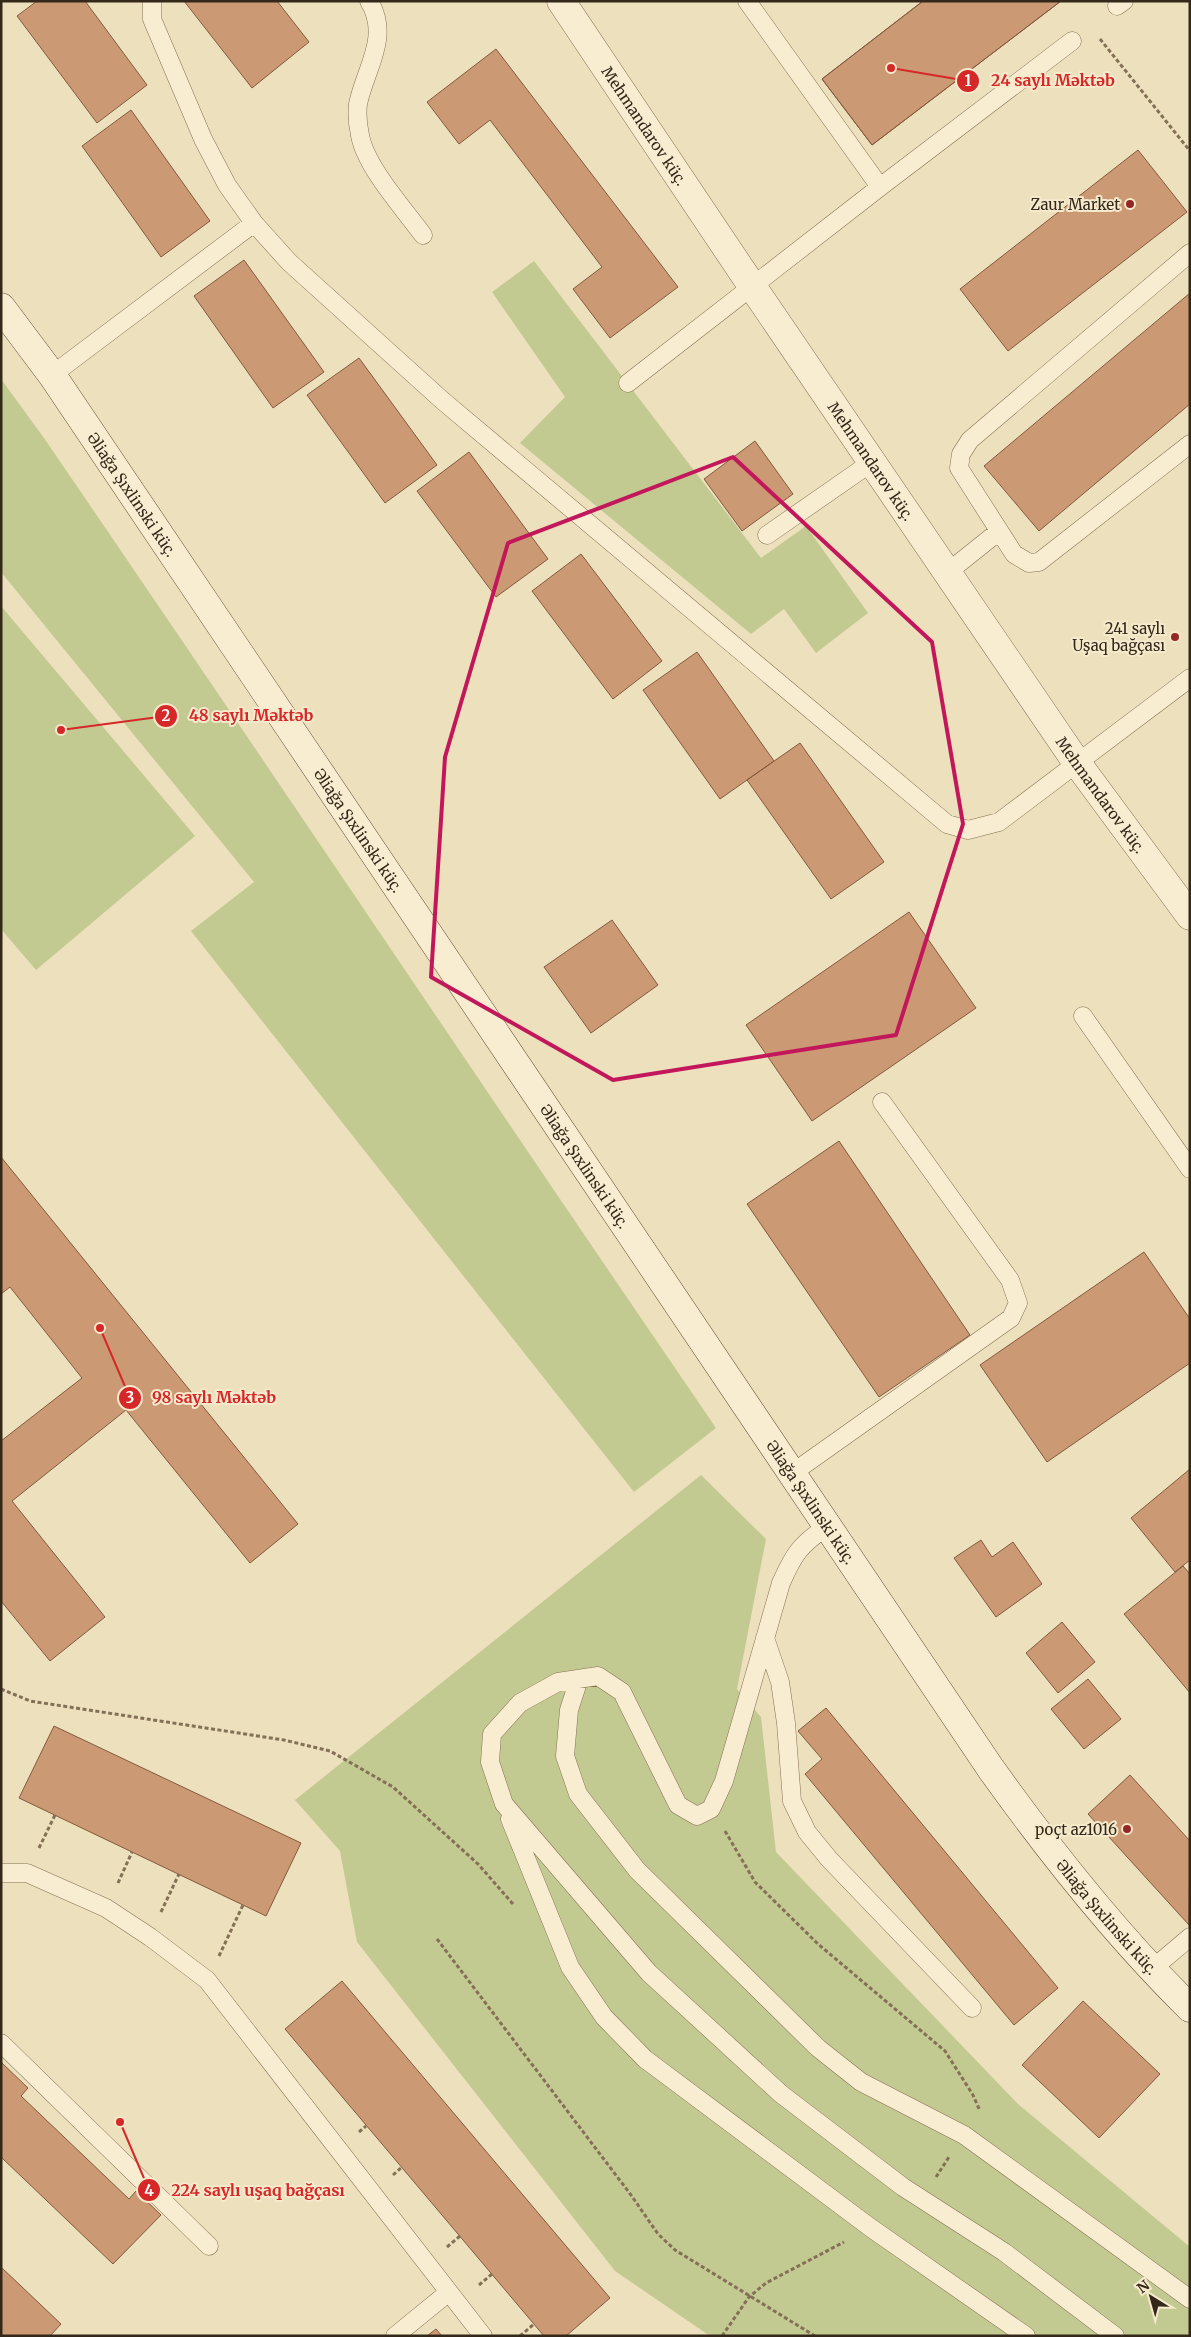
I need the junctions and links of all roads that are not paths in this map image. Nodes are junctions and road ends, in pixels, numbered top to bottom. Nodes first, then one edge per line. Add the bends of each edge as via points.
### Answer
1 (152, 1) edge
2 (369, 1) edge
3 (560, 1) edge
4 (747, 1) edge
5 (1072, 41) road end
6 (880, 186) junction
7 (254, 223) junction
8 (423, 235) dead end
9 (1190, 253) edge
10 (752, 286) junction
11 (1, 307) edge
12 (52, 375) junction
13 (628, 383) dead end
14 (1190, 444) edge
15 (872, 462) junction
16 (998, 532) junction
17 (767, 536) dead end
18 (948, 572) junction
19 (1190, 678) edge
20 (1077, 763) junction
21 (1190, 916) edge
22 (1083, 1016) dead end
23 (882, 1102) dead end
24 (1190, 1169) edge
25 (791, 1474) junction
26 (826, 1527) junction
27 (765, 1638) junction
28 (579, 1679) junction
29 (504, 1804) junction
30 (1, 1873) edge
31 (1190, 1937) edge
32 (1151, 1970) junction
33 (972, 2008) dead end
34 (1190, 2008) edge
35 (1, 2043) edge
36 (209, 2246) dead end
37 (449, 2292) junction
38 (1190, 2299) edge
39 (395, 2336) edge
40 (483, 2336) edge
41 (1026, 2336) edge
42 (1115, 2336) edge

1 - 7 lane via 152,19 203,139 227,185
2 - 8 lane via 378,30 376,54 358,105 360,136 371,163
3 - 10 main road, Mehmandarov küç.
4 - 6 lane
5 - 6 lane
6 - 10 lane
7 - 12 lane
7 - 20 lane via 289,262 444,401 947,824 968,830 1000,822
9 - 16 lane via 970,440 961,454 959,468
10 - 13 lane
10 - 15 main road, Mehmandarov küç.
11 - 12 main road, Əliağa Şıxlinski küç.
12 - 25 main road, Əliağa Şıxlinski küç.
14 - 16 lane via 1039,562 1029,563 1014,554
15 - 17 lane
15 - 18 main road, Mehmandarov küç.
16 - 18 lane
18 - 20 main road, Mehmandarov küç.
19 - 20 lane
20 - 21 main road, Mehmandarov küç.
22 - 24 lane
23 - 25 lane via 1010,1280 1018,1303 1011,1318
25 - 26 main road, Əliağa Şıxlinski küç.
26 - 27 lane via 805,1541 794,1554 780,1584
26 - 32 main road, Əliağa Şıxlinski küç. via 1037,1834
27 - 28 lane via 724,1782 711,1809 697,1816 678,1804 622,1692 598,1676
27 - 33 lane via 780,1682 792,1801 807,1832
28 - 29 lane via 558,1682 520,1703 492,1734 490,1762
28 - 38 lane via 569,1710 565,1756 578,1794 637,1870 818,2048 861,2082 964,2135
29 - 41 lane via 570,1967 604,2017 638,2052 871,2228
29 - 42 lane via 649,1973 781,2094 903,2187 1004,2252
30 - 37 lane via 26,1873 106,1908 207,1980
31 - 32 lane
32 - 34 main road, Əliağa Şıxlinski küç.
35 - 36 lane
37 - 39 lane
37 - 40 lane

